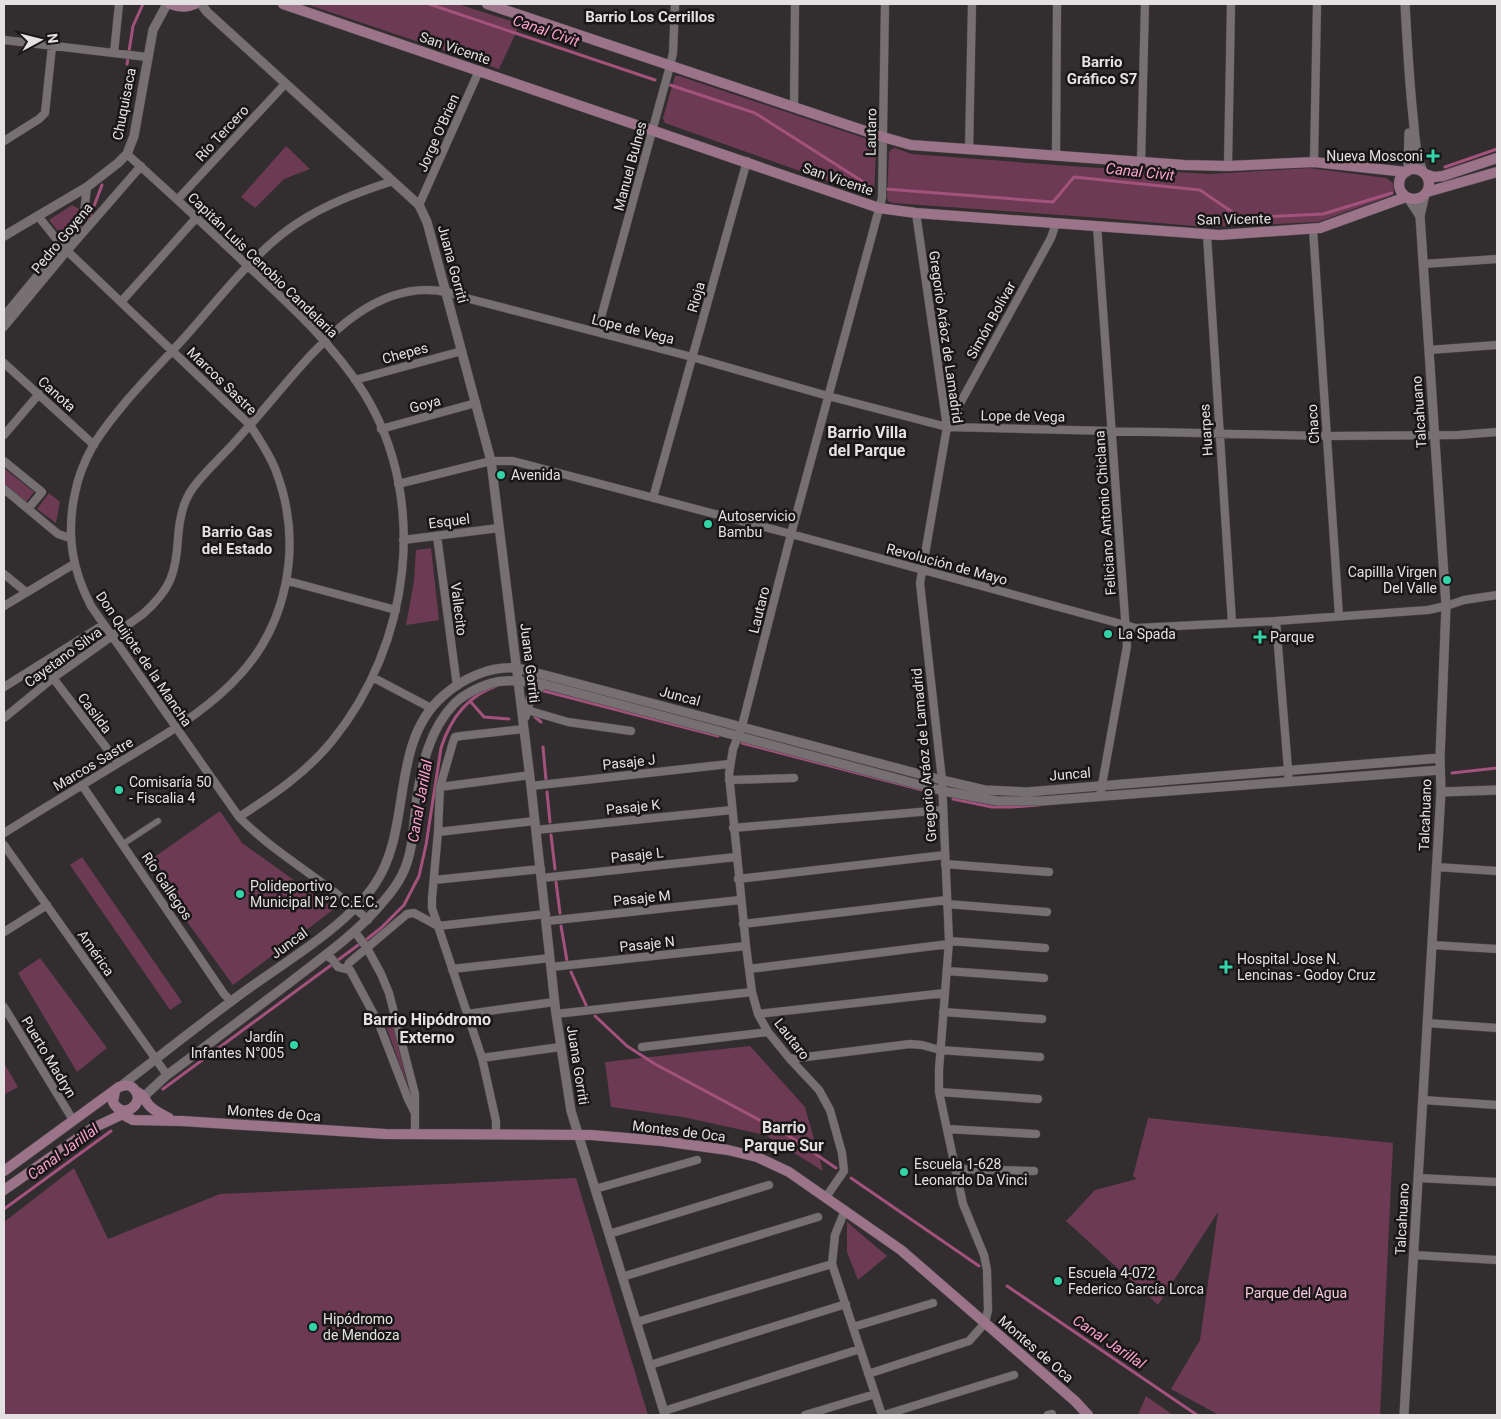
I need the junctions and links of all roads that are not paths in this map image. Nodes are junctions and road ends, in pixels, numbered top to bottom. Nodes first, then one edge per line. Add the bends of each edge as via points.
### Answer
1 (118, 4) edge
2 (168, 4) edge
3 (195, 4) edge
4 (201, 4) edge
5 (282, 4) edge
6 (487, 4) edge
7 (675, 4) edge
8 (795, 4) edge
9 (885, 4) edge
10 (972, 4) edge
11 (1057, 4) edge
12 (1144, 4) edge
13 (1231, 4) edge
14 (1317, 4) edge
15 (1405, 4) edge
16 (4, 40) edge
17 (52, 46) junction
18 (114, 54) junction
19 (147, 58) junction
20 (670, 66) junction
21 (479, 71) junction
22 (285, 84) junction
23 (1410, 90) junction
24 (794, 106) junction
25 (653, 130) junction
26 (883, 137) junction
27 (4, 141) edge
28 (969, 150) junction
29 (127, 154) junction
30 (1056, 156) junction
31 (1497, 158) edge
32 (747, 162) junction
33 (1141, 162) junction
34 (1314, 162) junction
35 (141, 166) junction
36 (1228, 166) junction
37 (1407, 171) junction
38 (1497, 172) edge
39 (1424, 173) junction
40 (393, 181) junction
41 (86, 187) junction
42 (1426, 193) junction
43 (1407, 198) junction
44 (178, 199) junction
45 (419, 205) junction
46 (879, 208) junction
47 (916, 213) junction
48 (38, 216) junction
49 (1420, 216) junction
50 (197, 217) junction
51 (1056, 223) junction
52 (1098, 226) junction
53 (1313, 229) junction
54 (1206, 234) junction
55 (4, 236) edge
56 (64, 248) junction
57 (1497, 259) edge
58 (1423, 264) junction
59 (249, 266) junction
60 (447, 291) junction
61 (120, 302) junction
62 (4, 316) edge
63 (4, 327) edge
64 (597, 332) junction
65 (324, 340) junction
66 (1497, 345) edge
67 (1429, 350) junction
68 (173, 351) junction
69 (462, 351) junction
70 (692, 357) junction
71 (4, 362) edge
72 (355, 380) junction
73 (39, 394) junction
74 (828, 396) junction
75 (476, 403) junction
76 (250, 425) junction
77 (947, 427) junction
78 (382, 429) junction
79 (1111, 430) junction
80 (1497, 432) edge
81 (1219, 434) junction
82 (4, 435) edge
83 (1327, 436) junction
84 (1435, 436) junction
85 (94, 445) junction
86 (4, 461) edge
87 (491, 462) junction
88 (398, 484) junction
89 (4, 491) edge
90 (653, 498) junction
91 (28, 510) junction
92 (499, 528) junction
93 (791, 534) junction
94 (437, 536) junction
95 (70, 538) junction
96 (403, 540) junction
97 (74, 564) junction
98 (922, 570) junction
99 (4, 574) edge
100 (288, 581) junction
101 (26, 592) junction
102 (1497, 595) edge
103 (4, 606) edge
104 (1446, 606) junction
105 (396, 610) junction
106 (1339, 616) junction
107 (1276, 621) junction
108 (1232, 623) junction
109 (103, 625) junction
110 (1125, 626) junction
111 (112, 637) junction
112 (516, 668) junction
113 (53, 678) junction
114 (374, 678) junction
115 (518, 681) junction
116 (542, 684) junction
117 (456, 686) junction
118 (4, 687) edge
119 (431, 708) junction
120 (527, 710) junction
121 (4, 718) edge
122 (742, 726) junction
123 (524, 727) junction
124 (176, 728) junction
125 (631, 732) dead end
126 (738, 736) junction
127 (1440, 758) junction
128 (118, 763) junction
129 (730, 764) junction
130 (1288, 770) junction
131 (1440, 770) junction
132 (530, 775) junction
133 (794, 778) dead end
134 (729, 780) junction
135 (942, 780) junction
136 (1289, 782) junction
137 (82, 785) junction
138 (1101, 785) junction
139 (531, 786) junction
140 (440, 787) junction
141 (1497, 790) edge
142 (943, 791) junction
143 (1441, 792) junction
144 (1100, 796) junction
145 (732, 810) junction
146 (944, 810) junction
147 (239, 817) junction
148 (158, 821) dead end
149 (536, 826) junction
150 (734, 828) junction
151 (438, 832) junction
152 (4, 833) edge
153 (123, 844) junction
154 (4, 845) edge
155 (945, 855) junction
156 (736, 857) junction
157 (945, 864) junction
158 (1436, 867) junction
159 (1049, 872) dead end
160 (1497, 872) edge
161 (541, 874) junction
162 (434, 880) junction
163 (738, 880) junction
164 (740, 900) junction
165 (947, 902) junction
166 (47, 906) junction
167 (355, 907) junction
168 (1047, 912) dead end
169 (546, 918) junction
170 (368, 920) junction
171 (743, 924) junction
172 (438, 926) junction
173 (4, 932) edge
174 (355, 932) junction
175 (949, 942) junction
176 (1432, 945) junction
177 (746, 946) junction
178 (367, 948) junction
179 (1045, 948) dead end
180 (1497, 949) edge
181 (325, 955) junction
182 (551, 963) junction
183 (346, 969) junction
184 (452, 969) junction
185 (749, 969) junction
186 (947, 971) junction
187 (1044, 978) dead end
188 (752, 992) junction
189 (945, 993) junction
190 (231, 1001) junction
191 (554, 1002) junction
192 (4, 1007) edge
193 (943, 1012) junction
194 (466, 1014) junction
195 (556, 1014) junction
196 (758, 1014) junction
197 (1042, 1019) dead end
198 (1427, 1023) junction
199 (1497, 1028) edge
200 (768, 1032) junction
201 (642, 1047) dead end
202 (560, 1048) junction
203 (940, 1050) junction
204 (1040, 1057) dead end
205 (482, 1058) junction
206 (790, 1058) junction
207 (155, 1059) junction
208 (167, 1075) junction
209 (118, 1088) junction
210 (940, 1092) junction
211 (1038, 1098) dead end
212 (1423, 1100) junction
213 (131, 1104) junction
214 (1497, 1105) edge
215 (415, 1112) junction
216 (73, 1120) junction
217 (175, 1120) junction
218 (947, 1129) junction
219 (415, 1134) junction
220 (1036, 1134) dead end
221 (496, 1135) junction
222 (578, 1135) junction
223 (697, 1160) dead end
224 (955, 1169) junction
225 (4, 1171) edge
226 (1034, 1171) dead end
227 (1418, 1178) junction
228 (1497, 1182) edge
229 (769, 1185) dead end
230 (595, 1189) junction
231 (4, 1190) edge
232 (826, 1197) junction
233 (845, 1210) junction
234 (818, 1217) dead end
235 (609, 1234) junction
236 (1414, 1255) junction
237 (1497, 1260) edge
238 (832, 1264) junction
239 (622, 1277) junction
240 (933, 1303) dead end
241 (846, 1304) junction
242 (637, 1322) junction
243 (985, 1323) junction
244 (853, 1327) junction
245 (860, 1349) junction
246 (650, 1365) junction
247 (868, 1374) junction
248 (1014, 1374) dead end
249 (875, 1394) junction
250 (665, 1413) edge
251 (805, 1415) edge
252 (883, 1415) edge
253 (1088, 1415) edge
254 (1404, 1415) edge

1 - 18 street
2 - 3 main road via 177,7
2 - 19 street, Chuquisaca via 152,30
4 - 22 street, Juana Gorriti
5 - 21 main road, San Vicente
6 - 20 main road
7 - 20 street, Manuel Bulnes
8 - 24 street
9 - 26 street, Lautaro
10 - 28 street
11 - 30 street
12 - 33 street
13 - 36 street
14 - 34 street
15 - 23 street
16 - 17 street
17 - 18 street
17 - 27 street via 45,113
18 - 19 street
19 - 29 street, Chuquisaca via 134,136
20 - 24 main road
20 - 25 street, Manuel Bulnes
21 - 25 main road, San Vicente
21 - 45 street, Jorge O'Brien
22 - 40 street, Juana Gorriti
22 - 44 street, Río Tercero
23 - 37 street
23 - 39 street via 1418,159
24 - 26 main road
25 - 32 main road, San Vicente
25 - 64 street, Manuel Bulnes
26 - 28 main road via 911,145
26 - 46 street, Lautaro
28 - 30 main road
29 - 35 street, Capitán Luis Cenobio Candelaria
29 - 41 street, Chuquisaca
30 - 33 main road
31 - 39 main road via 1443,176
32 - 46 main road, San Vicente
32 - 70 street, Rioja
33 - 36 main road
34 - 36 main road
34 - 37 main road
35 - 44 street, Capitán Luis Cenobio Candelaria
35 - 56 street, Pedro Goyena
37 - 39 main road via 1416,169
37 - 43 main road via 1399,185
38 - 42 main road
39 - 42 main road via 1429,182
40 - 45 street, Juana Gorriti
40 - 59 street, Don Quijote de la Mancha via 350,196 296,224
41 - 48 street, Chuquisaca
41 - 56 street, Pedro Goyena via 84,213
42 - 43 main road via 1417,199
42 - 49 street, Talcahuano
43 - 49 street
43 - 53 main road, San Vicente
44 - 50 street, Capitán Luis Cenobio Candelaria
45 - 60 street, Juana Gorriti
46 - 47 main road, San Vicente
46 - 74 street, Lautaro
47 - 51 main road, San Vicente
47 - 77 street, Gregorio Aráoz de Lamadrid
48 - 55 street, Chuquisaca
48 - 56 street, Marcos Sastre
49 - 58 street, Talcahuano
50 - 59 street, Capitán Luis Cenobio Candelaria
50 - 61 street
51 - 52 main road, San Vicente
51 - 77 street, Simón Bolívar via 1051,238
52 - 54 main road, San Vicente
52 - 79 street, Feliciano Antonio Chiclana
53 - 54 main road, San Vicente
53 - 83 street, Chaco
54 - 81 street, Huarpes
56 - 61 street, Marcos Sastre
56 - 62 street, Pedro Goyena
56 - 63 street, Pedro Goyena
57 - 58 street
58 - 67 street, Talcahuano
59 - 65 street, Capitán Luis Cenobio Candelaria
59 - 68 street, Don Quijote de la Mancha
60 - 64 street, Lope de Vega
60 - 65 street, Cayetano Silva via 424,290 389,297 369,306
60 - 69 street, Juana Gorriti
61 - 68 street, Marcos Sastre
64 - 70 street, Lope de Vega
65 - 72 street, Capitán Luis Cenobio Candelaria
65 - 76 street, Cayetano Silva
66 - 67 street
67 - 84 street, Talcahuano
68 - 76 street, Marcos Sastre
68 - 85 street, Don Quijote de la Mancha
69 - 72 street, Chepes
69 - 75 street, Juana Gorriti
70 - 74 street, Lope de Vega
70 - 90 street, Rioja
71 - 73 street, Canota
72 - 78 street, Capitán Luis Cenobio Candelaria
73 - 82 street
73 - 85 street, Canota
74 - 77 street, Lope de Vega
74 - 93 street, Lautaro
75 - 78 street, Goya
75 - 87 street, Juana Gorriti
76 - 100 street, Marcos Sastre via 276,469 286,504 290,529
76 - 111 street, Cayetano Silva via 194,485 187,497 179,525 175,570 166,591 143,614
77 - 79 street, Lope de Vega
77 - 98 street, Gregorio Aráoz de Lamadrid
78 - 88 street, Capitán Luis Cenobio Candelaria
79 - 81 street, Lope de Vega
79 - 110 street, Feliciano Antonio Chiclana
80 - 84 street, Lope de Vega
81 - 83 street, Lope de Vega
81 - 108 street, Huarpes
83 - 84 street, Lope de Vega
83 - 106 street, Chaco
84 - 104 street, Talcahuano
85 - 95 street, Don Quijote de la Mancha via 75,492
86 - 91 street via 42,492
87 - 88 street, Revolución de Mayo
87 - 90 street, Revolución de Mayo via 513,462
87 - 92 street, Juana Gorriti
88 - 96 street, Capitán Luis Cenobio Candelaria
89 - 91 street
90 - 93 street, Revolución de Mayo
91 - 95 street via 58,534
92 - 94 street, Esquel
92 - 112 street, Juana Gorriti
93 - 98 street, Revolución de Mayo
93 - 122 street, Lautaro
94 - 96 street, Esquel
94 - 117 street, Vallecito
95 - 97 street, Don Quijote de la Mancha
96 - 105 street, Capitán Luis Cenobio Candelaria
97 - 101 street
97 - 109 street, Don Quijote de la Mancha via 90,606
98 - 110 street, Revolución de Mayo
98 - 135 street, Gregorio Aráoz de Lamadrid via 920,583
99 - 101 street
100 - 105 street
100 - 124 street, Marcos Sastre via 274,622 250,663 215,699
101 - 103 street
102 - 104 street, Revolución de Mayo
104 - 106 street, Revolución de Mayo
104 - 127 street, Talcahuano
105 - 114 street, Capitán Luis Cenobio Candelaria
106 - 107 street, Revolución de Mayo
107 - 108 street, Revolución de Mayo
107 - 130 street
108 - 110 street, Revolución de Mayo via 1148,628
109 - 111 street, Don Quijote de la Mancha
109 - 118 street, Cayetano Silva
110 - 138 street, Feliciano Antonio Chiclana via 1127,646
111 - 113 street, Cayetano Silva
111 - 124 street, Don Quijote de la Mancha
112 - 115 street, Juana Gorriti
112 - 117 street, Juncal via 482,672
112 - 122 street, Juncal
113 - 121 street, Cayetano Silva
113 - 128 street, Casilda
114 - 119 street
114 - 147 street, Capitán Luis Cenobio Candelaria via 322,754 296,777
115 - 116 street, Juncal
115 - 123 street, Juana Gorriti
115 - 170 street, Juncal via 503,681 472,692 442,718 425,757 412,840 402,877
116 - 120 street via 531,696
116 - 126 street, Juncal
117 - 119 street, Juncal
119 - 167 street, Juncal via 412,748 387,864
120 - 123 street
120 - 125 street via 568,722
122 - 126 street, Lautaro
122 - 135 street, Juncal
123 - 132 street, Juana Gorriti
123 - 140 street via 455,737
124 - 128 street, Marcos Sastre
124 - 147 street, Don Quijote de la Mancha
126 - 129 street, Lautaro
126 - 142 street, Juncal
127 - 130 street, Juncal
127 - 131 street, Talcahuano
128 - 137 street, Marcos Sastre
129 - 134 street, Lautaro
129 - 139 street, Pasaje J
130 - 136 street
130 - 138 street, Juncal
131 - 136 street, Juncal
131 - 143 street, Talcahuano
132 - 139 street, Juana Gorriti
132 - 140 street
133 - 134 street
134 - 145 street, Lautaro
135 - 138 street, Juncal via 985,790 1027,792
135 - 142 street, Gregorio Aráoz de Lamadrid
136 - 144 street, Juncal
137 - 152 street, Marcos Sastre
137 - 153 street, Río Gallegos
138 - 144 street, Feliciano Antonio Chiclana
139 - 149 street, Juana Gorriti
140 - 151 street
141 - 143 street
142 - 144 street, Juncal via 1007,801
142 - 146 street, Gregorio Aráoz de Lamadrid
143 - 158 street, Talcahuano
145 - 149 street, Pasaje K
145 - 150 street, Lautaro
146 - 150 street
146 - 155 street, Gregorio Aráoz de Lamadrid
147 - 167 street, Don Quijote de la Mancha via 254,833
148 - 153 street
149 - 151 street, Pasaje K
149 - 161 street, Juana Gorriti
150 - 156 street, Lautaro
151 - 162 street
153 - 190 street, Río Gallegos
154 - 166 street, América
155 - 157 street, Gregorio Aráoz de Lamadrid
155 - 163 street
156 - 161 street, Pasaje L
156 - 163 street, Lautaro
157 - 159 street
157 - 165 street, Gregorio Aráoz de Lamadrid
158 - 160 street
158 - 176 street, Talcahuano
161 - 162 street, Pasaje L
161 - 169 street, Juana Gorriti
162 - 172 street via 432,908
163 - 164 street, Lautaro
164 - 169 street, Pasaje M
164 - 171 street, Lautaro
165 - 168 street
165 - 171 street
165 - 175 street, Gregorio Aráoz de Lamadrid
166 - 173 street
166 - 207 street, América
167 - 170 street, Don Quijote de la Mancha
167 - 190 street, Juncal via 332,928
169 - 172 street, Pasaje M
169 - 182 street, Juana Gorriti
170 - 174 street, Juncal
171 - 177 street, Lautaro
172 - 178 street via 414,913 407,914
172 - 184 street
174 - 178 street
174 - 181 street, Juncal
175 - 179 street
175 - 185 street
175 - 186 street, Gregorio Aráoz de Lamadrid
176 - 180 street
176 - 198 street, Talcahuano
177 - 182 street, Pasaje N
177 - 185 street, Lautaro
178 - 183 street
178 - 215 street via 389,993 415,1094
181 - 183 street via 338,967
181 - 208 street, Juncal
182 - 184 street, Pasaje N
182 - 191 street, Juana Gorriti
183 - 215 street via 350,970 379,1024
184 - 194 street
185 - 188 street, Lautaro
186 - 187 street
186 - 189 street, Gregorio Aráoz de Lamadrid
188 - 195 street
188 - 196 street, Lautaro
189 - 193 street, Gregorio Aráoz de Lamadrid
189 - 196 street
190 - 207 street, Juncal
191 - 194 street
191 - 195 street, Juana Gorriti
192 - 216 street, Puerto Madryn
193 - 197 street
193 - 203 street, Gregorio Aráoz de Lamadrid
194 - 205 street
195 - 202 street, Juana Gorriti
196 - 200 street, Lautaro
198 - 199 street
198 - 212 street, Talcahuano
200 - 201 street
200 - 206 street, Lautaro
202 - 205 street
202 - 222 street, Juana Gorriti via 570,1111
203 - 204 street
203 - 206 street via 910,1044
203 - 210 street, Gregorio Aráoz de Lamadrid
205 - 221 street via 496,1121
206 - 232 street, Lautaro via 819,1090 830,1110 842,1153 844,1171
207 - 208 street, América
207 - 209 street, Juncal
208 - 213 street, Juncal
209 - 213 main road via 131,1086
209 - 213 main road via 113,1102
209 - 216 main road
210 - 211 street
210 - 218 street, Gregorio Aráoz de Lamadrid
212 - 214 street
212 - 227 street, Talcahuano
213 - 217 main road, Montes de Oca via 148,1104
213 - 217 main road, Montes de Oca via 133,1120
213 - 231 main road
215 - 219 street
216 - 225 main road
217 - 219 main road, Montes de Oca
218 - 220 street
218 - 224 street, Gregorio Aráoz de Lamadrid
219 - 221 main road, Montes de Oca
221 - 222 main road, Montes de Oca
222 - 230 street, Juana Gorriti
222 - 232 main road, Montes de Oca via 662,1141 757,1157 789,1172
223 - 230 street
224 - 226 street
224 - 243 street, Gregorio Aráoz de Lamadrid via 963,1204 984,1254 988,1310
227 - 228 street
227 - 236 street, Talcahuano
229 - 235 street
230 - 235 street, Juana Gorriti
232 - 233 main road, Montes de Oca
233 - 238 street via 834,1235
233 - 243 main road, Montes de Oca via 901,1250
234 - 239 street
235 - 239 street, Juana Gorriti
236 - 237 street
236 - 254 street, Talcahuano
238 - 241 street
238 - 242 street
239 - 242 street, Juana Gorriti
240 - 244 street
241 - 244 street
241 - 246 street
242 - 246 street, Juana Gorriti
243 - 247 street via 969,1341
243 - 253 main road, Montes de Oca
244 - 245 street
245 - 247 street
245 - 250 street
246 - 250 street, Juana Gorriti
247 - 249 street
248 - 252 street
249 - 251 street
249 - 252 street

